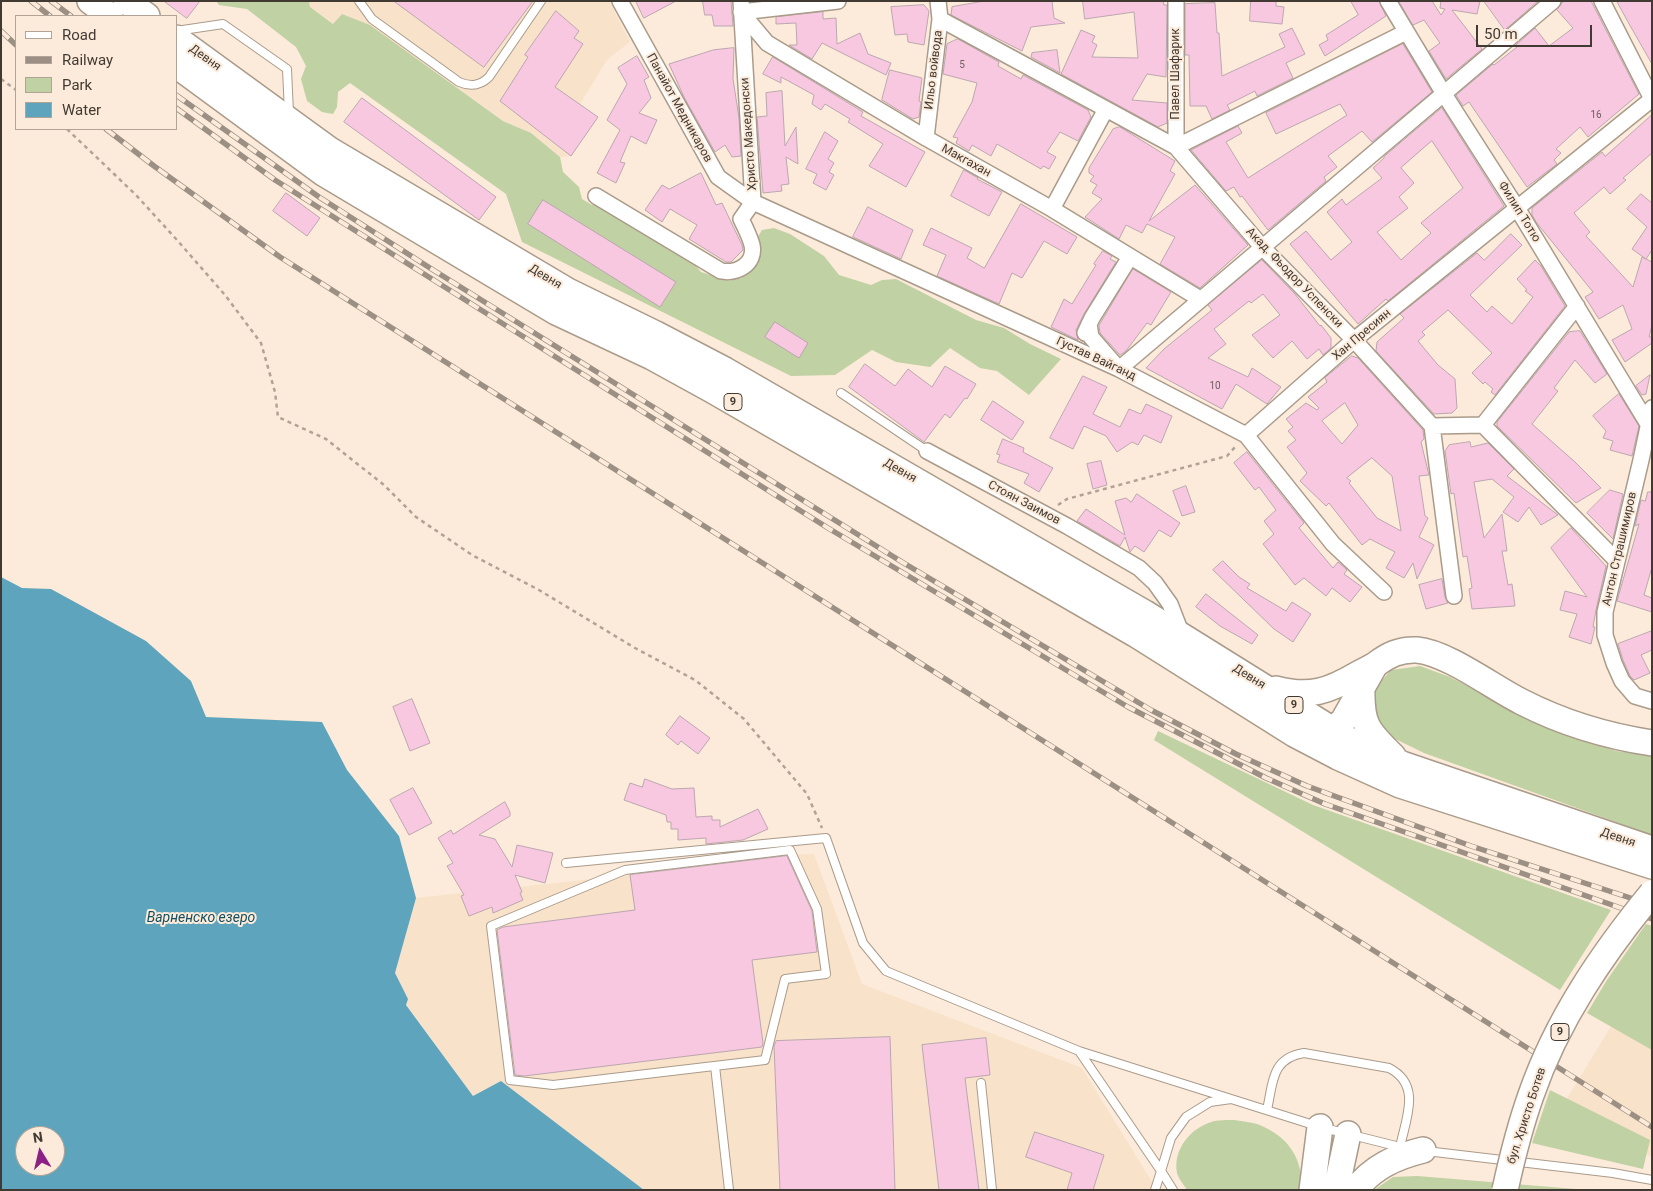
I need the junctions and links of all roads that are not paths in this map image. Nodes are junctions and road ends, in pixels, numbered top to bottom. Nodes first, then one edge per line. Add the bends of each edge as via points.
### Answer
1 (90, 1) edge
2 (126, 1) edge
3 (359, 1) edge
4 (541, 1) edge
5 (620, 1) edge
6 (838, 1) edge
7 (938, 1) edge
8 (1176, 1) edge
9 (1388, 1) edge
10 (1553, 1) edge
11 (1602, 1) edge
12 (741, 7) edge
13 (109, 15) edge
14 (146, 15) edge
15 (940, 19) junction
16 (178, 30) edge
17 (1406, 32) junction
18 (178, 39) edge
19 (178, 66) edge
20 (1444, 94) junction
21 (1652, 99) edge
22 (1106, 109) junction
23 (290, 120) junction
24 (926, 138) junction
25 (1176, 147) junction
26 (596, 196) dead end
27 (753, 202) junction
28 (1517, 208) junction
29 (1052, 209) junction
30 (1263, 248) junction
31 (1130, 257) junction
32 (1200, 300) junction
33 (1577, 306) junction
34 (1089, 324) junction
35 (1354, 340) junction
36 (1077, 350) junction
37 (1119, 369) junction
38 (841, 393) dead end
39 (1652, 408) edge
40 (1648, 424) junction
41 (1483, 425) junction
42 (1432, 426) junction
43 (1246, 435) junction
44 (927, 451) joint
45 (1646, 460) edge
46 (1617, 561) junction
47 (1384, 592) dead end
48 (1454, 596) dead end
49 (1182, 636) junction
50 (1356, 683) junction
51 (1261, 685) junction
52 (1652, 701) edge
53 (1328, 729) junction
54 (1294, 734) junction
55 (1652, 744) edge
56 (1338, 757) junction
57 (1402, 764) junction
58 (1652, 848) edge
59 (566, 863) dead end
60 (1652, 866) edge
61 (1652, 893) edge
62 (1079, 1051) junction
63 (715, 1066) junction
64 (981, 1083) dead end
65 (1233, 1099) junction
66 (1267, 1110) junction
67 (1320, 1127) junction
68 (1348, 1134) junction
69 (1412, 1149) junction
70 (1162, 1171) junction
71 (1652, 1180) edge
72 (729, 1190) edge
73 (992, 1190) edge
74 (1155, 1190) edge
75 (1173, 1190) edge
76 (1312, 1190) edge
77 (1336, 1190) edge
78 (1355, 1190) edge
79 (1505, 1190) edge

1 - 13 highway
2 - 14 highway
3 - 4 lane via 372,19 459,82 472,86 489,77
5 - 27 street, Панайот Медникаров via 718,177
6 - 12 street
7 - 15 street, Ильо войвода
8 - 25 street, Павел Шафарик
9 - 17 street, Филип Тотю
10 - 20 street
11 - 21 street
12 - 24 street, Макгахан via 767,43
12 - 27 street, Христо Македонски
15 - 22 street, Акад. Фьодор Успенски
15 - 24 street, Ильо войвода
16 - 23 lane via 224,24 287,69
17 - 20 street, Филип Тотю
17 - 25 street
18 - 23 highway, Девня / 9
19 - 54 highway, Девня / 9 via 323,174 556,312 652,357 712,390 1134,634
20 - 28 street, Филип Тотю
20 - 30 street
21 - 28 street, Хан Пресиян
22 - 25 street, Акад. Фьодор Успенски
22 - 29 street
23 - 49 highway, Девня / 9 via 330,150 568,291 725,370
24 - 29 street, Макгахан
25 - 30 street, Акад. Фьодор Успенски
26 - 27 street, Христо Македонски via 714,268 729,273 743,268 751,257 751,243 741,219
27 - 36 street, Густав Вайганд
28 - 33 street, Филип Тотю
28 - 35 street, Хан Пресиян
29 - 31 street, Макгахан
30 - 32 street
30 - 35 street, Акад. Фьодор Успенски
31 - 32 street, Макгахан
31 - 34 street
32 - 37 street
33 - 40 street, Филип Тотю
33 - 41 street
34 - 36 street
34 - 37 street via 1091,337
35 - 42 street, Акад. Фьодор Успенски
35 - 43 street, Хан Пресиян
36 - 37 street, Густав Вайганд
37 - 43 street, Густав Вайганд
38 - 44 lane, Стоян Заимов
39 - 40 street, Антон Страшимиров
40 - 45 street, Антон Страшимиров
41 - 42 street
41 - 46 street
42 - 48 street
43 - 47 street, Густав Вайганд via 1333,544
44 - 49 street, Стоян Заимов via 1139,568 1170,604
45 - 46 street, Антон Страшимиров
46 - 52 street, Антон Страшимиров via 1605,612 1605,635 1622,681 1635,696
49 - 51 highway, Девня / 9
50 - 51 highway via 1310,694 1295,694
50 - 53 highway via 1343,721
50 - 55 highway via 1386,657 1407,650 1434,653 1555,718
50 - 57 highway via 1367,728
51 - 53 highway, Девня / 9
53 - 54 highway
53 - 56 highway via 1329,743
53 - 57 highway, Девня / 9
54 - 56 highway, Девня
56 - 60 highway, Девня via 1400,785
57 - 58 highway, Девня / 9
59 - 62 lane via 826,838 863,944 886,971
61 - 79 highway, бул. Христо Ботев / 9, bridge via 1590,977 1547,1057 1514,1148
62 - 65 lane
62 - 70 lane
63 - 63 lane via 765,1060 785,979 826,974 817,909 790,850 625,870 491,926 510,1080 553,1085
63 - 72 lane
64 - 73 lane
65 - 66 lane
65 - 70 lane via 1210,1102 1186,1116 1171,1138
66 - 67 lane
66 - 69 lane via 1274,1074 1286,1058 1295,1054 1389,1068 1397,1072 1408,1087
67 - 68 lane
67 - 76 highway
68 - 69 lane
68 - 77 highway
69 - 71 lane
69 - 78 highway via 1379,1167
70 - 74 lane
70 - 75 lane

